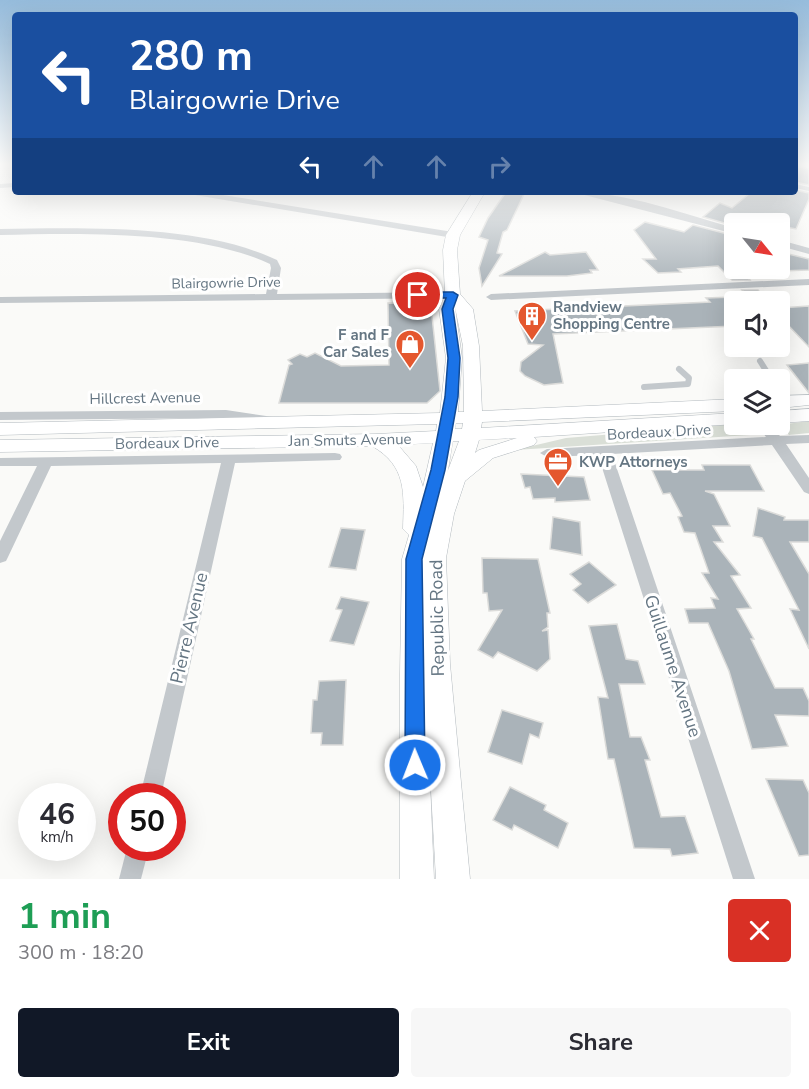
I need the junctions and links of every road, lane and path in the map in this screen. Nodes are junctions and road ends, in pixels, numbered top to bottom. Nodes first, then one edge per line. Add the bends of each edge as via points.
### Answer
1 (275, 206) edge
2 (471, 206) edge
3 (643, 206) edge
4 (724, 228) edge
5 (0, 232) edge
6 (453, 235) junction
7 (790, 246) edge
8 (809, 251) edge
9 (809, 282) edge
10 (453, 295) junction
11 (271, 297) junction
12 (491, 297) dead end
13 (0, 300) edge
14 (760, 361) dead end
15 (679, 369) dead end
16 (765, 369) edge
17 (644, 387) dead end
18 (809, 400) edge
19 (790, 401) edge
20 (724, 406) edge
21 (809, 415) edge
22 (0, 416) edge
23 (790, 416) edge
24 (724, 420) edge
25 (289, 424) junction
26 (472, 426) junction
27 (595, 427) junction
28 (446, 428) junction
29 (0, 429) edge
30 (771, 435) edge
31 (809, 439) edge
32 (376, 440) junction
33 (776, 441) junction
34 (0, 446) edge
35 (604, 452) junction
36 (547, 453) dead end
37 (335, 457) dead end
38 (229, 459) junction
39 (46, 461) junction
40 (0, 462) edge
41 (458, 476) junction
42 (809, 489) edge
43 (0, 557) edge
44 (414, 559) junction
45 (153, 783) edge
46 (135, 861) edge
47 (130, 879) edge
48 (417, 879) edge
49 (453, 879) edge
50 (744, 879) edge

1 - 6 street
2 - 6 main road, Republic Road
3 - 4 street
5 - 11 street via 127,234 221,243 274,262
6 - 10 main road, Republic Road
7 - 8 street
9 - 12 street
10 - 11 street, Blairgowrie Drive
10 - 26 main road, Republic Road via 465,309 471,346
10 - 28 main road, Republic Road via 447,309 454,358
11 - 13 street, Blairgowrie Drive
14 - 16 lane
15 - 17 lane via 689,378 688,384
18 - 19 main road
20 - 26 main road, Jan Smuts Avenue
21 - 23 main road
22 - 25 street, Hillcrest Avenue via 226,414
24 - 27 main road, Jan Smuts Avenue
25 - 28 main road, Jan Smuts Avenue
25 - 29 main road, Jan Smuts Avenue
26 - 27 main road, Jan Smuts Avenue
26 - 28 main road, Jan Smuts Avenue
26 - 41 main road, Republic Road
27 - 41 main road via 507,446 486,454
28 - 32 main road, Jan Smuts Avenue
28 - 44 main road, Republic Road
30 - 33 street
31 - 33 street, Bordeaux Drive
32 - 34 main road, Jan Smuts Avenue
32 - 44 main road via 398,454 408,466 414,506
33 - 35 street, Bordeaux Drive
33 - 42 street
35 - 36 street, Bordeaux Drive
35 - 50 street, Guillaume Avenue
37 - 38 street, Bordeaux Drive
38 - 39 street, Bordeaux Drive
38 - 45 street, Pierre Avenue
39 - 40 street, Bordeaux Drive
39 - 43 street
41 - 49 main road, Republic Road via 443,514 434,558 437,664
44 - 48 main road, Republic Road
46 - 47 street

